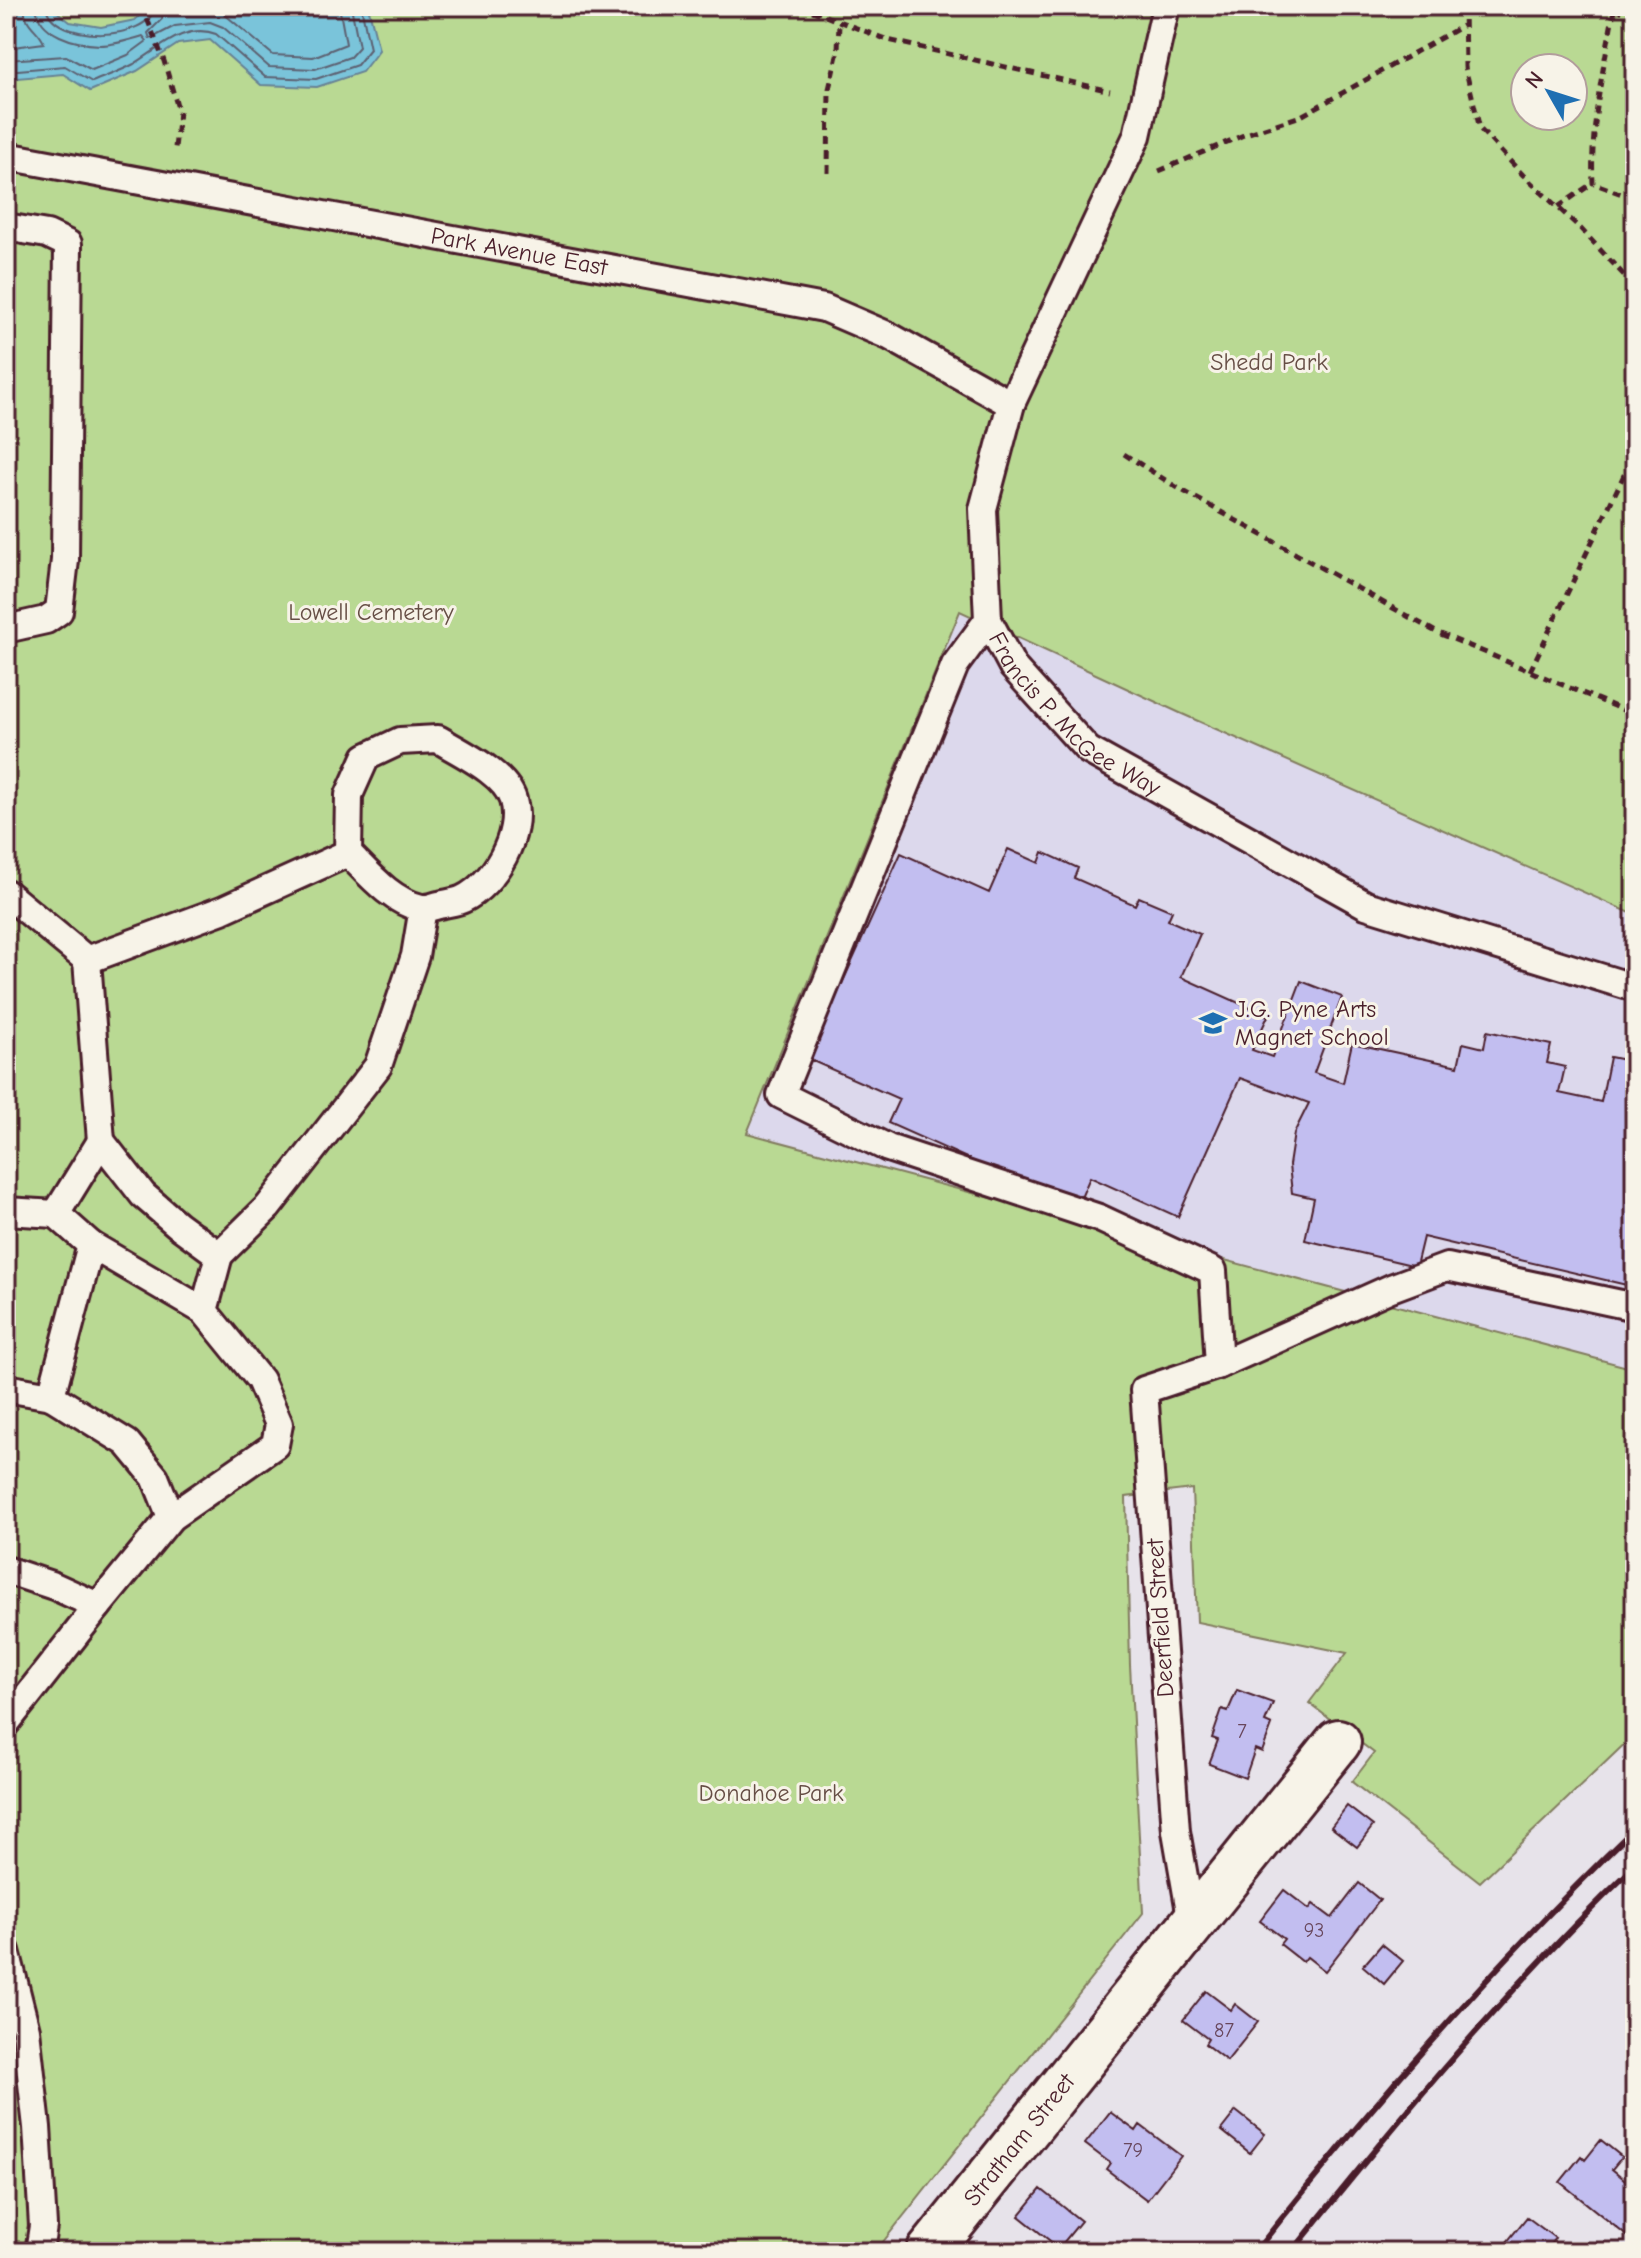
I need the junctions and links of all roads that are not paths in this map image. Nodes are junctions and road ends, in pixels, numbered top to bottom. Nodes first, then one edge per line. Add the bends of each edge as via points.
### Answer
1 (1166, 6) edge
2 (6, 156) edge
3 (6, 227) edge
4 (1011, 404) junction
5 (988, 620) junction
6 (6, 629) edge
7 (348, 853) junction
8 (6, 893) edge
9 (423, 908) junction
10 (87, 960) junction
11 (1635, 988) edge
12 (101, 1141) junction
13 (6, 1211) edge
14 (56, 1214) junction
15 (91, 1245) junction
16 (219, 1255) junction
17 (1635, 1307) edge
18 (204, 1311) junction
19 (1219, 1365) junction
20 (6, 1388) edge
21 (51, 1396) junction
22 (171, 1517) junction
23 (6, 1570) edge
24 (98, 1606) junction
25 (6, 1723) edge
26 (1338, 1742) dead end
27 (1192, 1923) junction
28 (6, 1951) edge
29 (39, 2252) edge
30 (929, 2252) edge

1 - 4 lane, Francis P. McGee Way via 1137,136
2 - 4 lane, Park Avenue East via 824,308 889,336
3 - 6 lane via 47,234 68,244 65,560 59,611 46,620
4 - 5 lane, Francis P. McGee Way via 983,509
5 - 11 lane, Francis P. McGee Way via 1013,667 1088,750 1366,905
5 - 19 lane via 955,665 781,1095 888,1148 1099,1218 1213,1271
7 - 9 lane via 379,885
7 - 9 lane via 349,795 366,757 400,741 438,739 493,771 513,800 513,832 503,859 464,899
7 - 10 lane via 222,910
8 - 10 lane
9 - 16 lane via 415,956 378,1066 268,1207
10 - 12 lane
12 - 14 lane
12 - 16 lane via 143,1195
13 - 14 lane
14 - 15 lane
15 - 18 lane
15 - 21 lane
16 - 18 lane
17 - 19 lane via 1447,1267
18 - 22 lane via 260,1380 279,1424 275,1445
19 - 27 lane, Deerfield Street via 1144,1390 1176,1831
20 - 21 lane
21 - 22 lane via 127,1443 155,1477
22 - 24 lane
23 - 24 lane
24 - 25 lane
26 - 27 street
27 - 30 street, Stratham Street
28 - 29 lane via 26,2030 37,2127 43,2226

